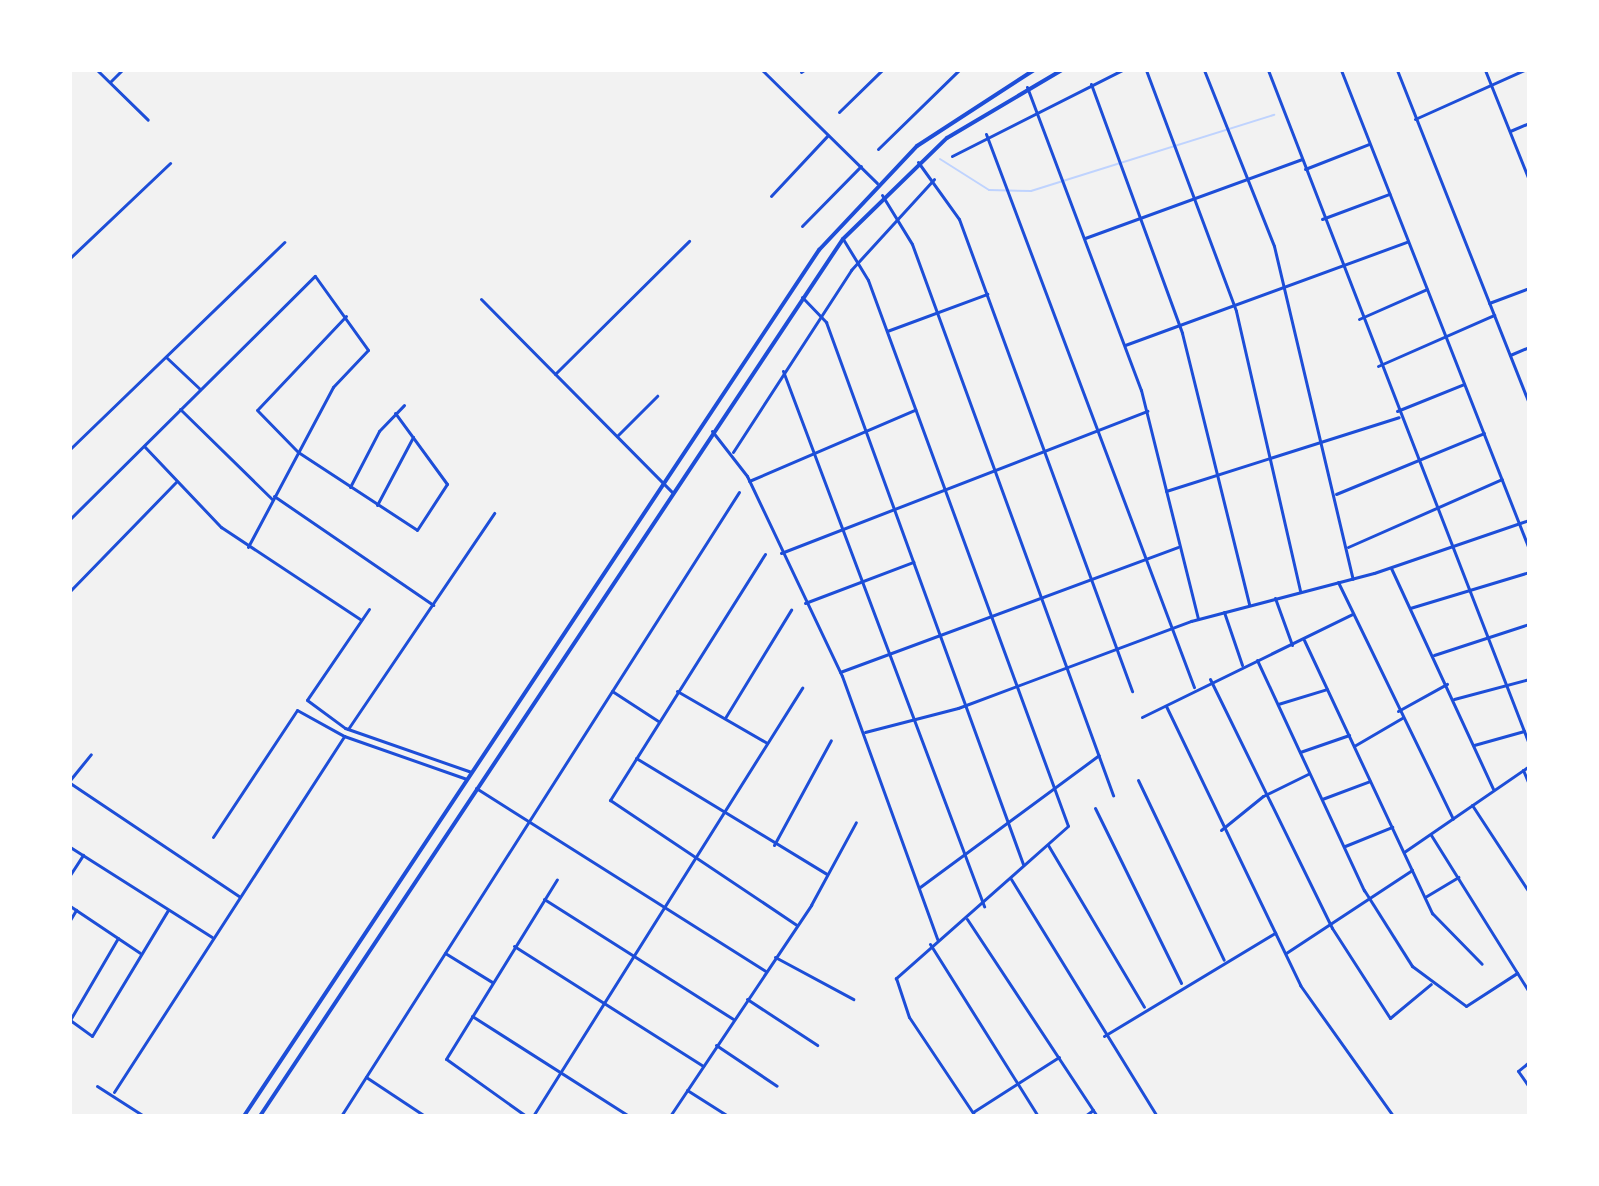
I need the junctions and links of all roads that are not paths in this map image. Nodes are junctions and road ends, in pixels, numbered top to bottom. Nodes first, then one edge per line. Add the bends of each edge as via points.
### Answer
1 (97, 70) edge
2 (122, 70) edge
3 (762, 70) edge
4 (882, 70) edge
5 (959, 70) edge
6 (1034, 70) edge
7 (1062, 70) edge
8 (1122, 70) edge
9 (1146, 70) edge
10 (1204, 70) edge
11 (1268, 70) edge
12 (1341, 70) edge
13 (1397, 70) edge
14 (1485, 70) edge
15 (1524, 70) edge
16 (109, 83) junction
17 (1091, 84) junction
18 (1491, 85) junction
19 (1027, 87) junction
20 (1037, 109) junction
21 (839, 112) dead end
22 (1415, 119) junction
23 (148, 120) dead end
24 (1529, 123) edge
25 (1510, 131) junction
26 (986, 134) junction
27 (828, 135) junction
28 (1369, 143) junction
29 (878, 149) dead end
30 (952, 156) dead end
31 (1302, 159) junction
32 (918, 162) junction
33 (170, 163) dead end
34 (861, 166) junction
35 (1305, 169) junction
36 (1249, 178) junction
37 (934, 179) junction
38 (1529, 180) edge
39 (877, 183) junction
40 (1389, 194) junction
41 (882, 195) junction
42 (771, 196) dead end
43 (1194, 198) junction
44 (897, 216) junction
45 (1142, 218) junction
46 (1322, 219) junction
47 (802, 226) dead end
48 (1085, 238) junction
49 (843, 239) junction
50 (689, 241) dead end
51 (284, 242) dead end
52 (1408, 242) junction
53 (70, 258) edge
54 (859, 260) junction
55 (1340, 268) junction
56 (1529, 288) edge
57 (1286, 289) junction
58 (1427, 289) junction
59 (987, 294) junction
60 (802, 297) junction
61 (481, 299) dead end
62 (1489, 303) junction
63 (1234, 308) junction
64 (936, 312) junction
65 (823, 315) junction
66 (1494, 315) junction
67 (346, 316) junction
68 (1359, 319) junction
69 (1180, 327) junction
70 (887, 331) junction
71 (1447, 336) junction
72 (1125, 345) junction
73 (1529, 347) edge
74 (1510, 355) junction
75 (166, 357) junction
76 (1378, 366) junction
77 (783, 371) junction
78 (555, 374) junction
79 (1465, 383) junction
80 (200, 389) junction
81 (657, 396) dead end
82 (1529, 403) edge
83 (404, 405) dead end
84 (180, 409) junction
85 (915, 410) junction
86 (1147, 411) junction
87 (1397, 411) junction
88 (395, 413) junction
89 (1399, 417) junction
90 (866, 430) junction
91 (1096, 430) junction
92 (712, 431) junction
93 (1484, 433) junction
94 (413, 436) junction
95 (616, 437) junction
96 (1323, 442) junction
97 (144, 446) junction
98 (70, 449) edge
99 (1045, 450) junction
100 (815, 451) junction
101 (298, 452) junction
102 (733, 452) junction
103 (1266, 459) junction
104 (1418, 462) junction
105 (994, 469) junction
106 (1217, 475) junction
107 (1502, 479) junction
108 (177, 481) junction
109 (749, 481) junction
110 (662, 484) junction
111 (350, 487) junction
112 (944, 490) junction
113 (1166, 491) junction
114 (672, 492) junction
115 (739, 492) dead end
116 (1335, 494) junction
117 (273, 498) junction
118 (377, 505) junction
119 (894, 509) junction
120 (1437, 510) junction
121 (494, 513) dead end
122 (70, 519) edge
123 (1529, 520) edge
124 (1519, 523) junction
125 (844, 528) junction
126 (1451, 544) junction
127 (248, 547) junction
128 (1179, 547) junction
129 (1346, 547) junction
130 (1529, 549) edge
131 (781, 553) junction
132 (765, 554) dead end
133 (1142, 559) junction
134 (914, 562) junction
135 (1391, 568) junction
136 (1529, 572) edge
137 (1090, 579) junction
138 (1353, 579) junction
139 (861, 581) junction
140 (1338, 582) junction
141 (1468, 589) junction
142 (70, 591) edge
143 (1300, 591) junction
144 (1040, 598) junction
145 (1275, 598) junction
146 (805, 603) junction
147 (433, 605) junction
148 (1249, 605) junction
149 (1410, 608) junction
150 (369, 609) dead end
151 (791, 610) dead end
152 (1224, 612) junction
153 (1352, 614) junction
154 (989, 616) junction
155 (360, 619) junction
156 (1198, 619) junction
157 (1529, 624) edge
158 (1169, 628) junction
159 (940, 635) junction
160 (1488, 636) junction
161 (1304, 640) junction
162 (1292, 645) junction
163 (1115, 649) junction
164 (889, 653) junction
165 (1434, 655) junction
166 (1257, 660) junction
167 (1242, 665) junction
168 (1067, 668) junction
169 (840, 672) junction
170 (1210, 679) junction
171 (1529, 679) edge
172 (1447, 684) junction
173 (1506, 685) junction
174 (1016, 686) junction
175 (1194, 687) junction
176 (802, 688) dead end
177 (1327, 689) junction
178 (612, 691) junction
179 (677, 691) junction
180 (1132, 691) dead end
181 (1454, 699) junction
182 (967, 704) junction
183 (1278, 704) junction
184 (1166, 706) junction
185 (1398, 711) junction
186 (1142, 717) dead end
187 (725, 718) junction
188 (915, 718) junction
189 (1402, 718) junction
190 (658, 721) junction
191 (1529, 722) edge
192 (1521, 724) junction
193 (348, 729) junction
194 (1524, 731) junction
195 (865, 732) junction
196 (1349, 735) junction
197 (344, 736) junction
198 (831, 740) dead end
199 (768, 743) junction
200 (1529, 744) edge
201 (1474, 745) junction
202 (1354, 746) junction
203 (1300, 752) junction
204 (91, 754) dead end
205 (1099, 755) junction
206 (636, 757) junction
207 (1529, 766) edge
208 (1523, 770) junction
209 (471, 772) junction
210 (1310, 774) junction
211 (467, 779) junction
212 (1138, 780) dead end
213 (1370, 781) junction
214 (70, 782) edge
215 (1529, 784) edge
216 (1053, 786) junction
217 (476, 788) junction
218 (1493, 789) junction
219 (1113, 795) dead end
220 (1263, 796) junction
221 (1322, 799) junction
222 (1472, 805) junction
223 (1095, 808) dead end
224 (726, 815) junction
225 (1007, 818) junction
226 (1453, 819) junction
227 (529, 821) junction
228 (856, 822) dead end
229 (1392, 827) junction
230 (1221, 830) junction
231 (1431, 835) junction
232 (213, 837) dead end
233 (774, 845) junction
234 (1048, 845) junction
235 (1345, 846) junction
236 (70, 847) edge
237 (966, 852) junction
238 (1404, 852) junction
239 (83, 855) junction
240 (695, 862) junction
241 (1023, 864) junction
242 (1412, 870) junction
243 (827, 874) junction
244 (70, 875) edge
245 (1458, 877) junction
246 (557, 879) dead end
247 (1011, 879) junction
248 (919, 887) junction
249 (1529, 892) edge
250 (239, 896) junction
251 (1368, 897) junction
252 (1425, 897) junction
253 (544, 899) junction
254 (70, 906) edge
255 (984, 906) junction
256 (665, 908) junction
257 (76, 910) junction
258 (168, 910) junction
259 (967, 919) junction
260 (70, 920) edge
261 (797, 925) junction
262 (1332, 928) junction
263 (1275, 933) junction
264 (212, 937) junction
265 (118, 938) junction
266 (937, 939) junction
267 (930, 944) junction
268 (514, 946) junction
269 (445, 953) junction
270 (1285, 953) junction
271 (142, 954) junction
272 (634, 957) junction
273 (775, 957) junction
274 (1224, 960) junction
275 (1482, 964) dead end
276 (765, 971) junction
277 (1517, 973) junction
278 (492, 982) junction
279 (1431, 984) junction
280 (1182, 985) junction
281 (1529, 992) edge
282 (747, 999) junction
283 (853, 999) dead end
284 (605, 1003) junction
285 (1144, 1008) junction
286 (472, 1016) junction
287 (734, 1019) junction
288 (70, 1020) edge
289 (1104, 1036) junction
290 (716, 1045) junction
291 (817, 1045) dead end
292 (1059, 1057) junction
293 (1529, 1062) edge
294 (703, 1066) junction
295 (561, 1072) junction
296 (366, 1077) junction
297 (1015, 1085) junction
298 (97, 1086) dead end
299 (777, 1086) dead end
300 (1529, 1087) edge
301 (687, 1090) junction
302 (114, 1092) junction
303 (1093, 1110) junction
304 (974, 1114) edge
305 (144, 1116) edge
306 (244, 1116) edge
307 (260, 1116) edge
308 (341, 1116) edge
309 (425, 1116) edge
310 (526, 1116) edge
311 (533, 1116) edge
312 (629, 1116) edge
313 (670, 1116) edge
314 (728, 1116) edge
315 (1038, 1116) edge
316 (1085, 1116) edge
317 (1097, 1116) edge
318 (1157, 1116) edge
319 (1393, 1116) edge

1 - 16 street
2 - 16 street
3 - 27 street
4 - 21 street
5 - 29 street
6 - 39 street via 953,118
7 - 19 street
8 - 17 street
9 - 43 street
10 - 36 street
11 - 31 street
12 - 28 street
13 - 22 street
14 - 18 street
15 - 18 street
16 - 23 street
17 - 20 street
17 - 45 street
18 - 22 street
18 - 25 street
19 - 20 street
19 - 32 street
20 - 26 street
20 - 48 street
22 - 62 street
24 - 25 street
25 - 38 street
26 - 30 street
26 - 91 street
27 - 34 street
27 - 42 street
28 - 35 street
28 - 40 street
31 - 35 street
31 - 36 street
32 - 37 street
32 - 41 street
33 - 53 street
34 - 39 street
34 - 47 street
35 - 46 street
36 - 43 street
36 - 57 street
37 - 44 street
37 - 59 street via 954,206
39 - 110 street via 814,256
40 - 46 street
40 - 52 street
41 - 44 street
41 - 49 street
43 - 45 street
43 - 63 street
44 - 54 street
44 - 64 street
45 - 48 street
45 - 69 street
46 - 55 street
48 - 72 street
49 - 54 street
49 - 60 street
50 - 78 street
51 - 75 street
52 - 55 street
52 - 58 street
54 - 65 street
54 - 70 street
55 - 57 street
55 - 68 street
56 - 62 street
57 - 63 street
57 - 96 street
58 - 68 street
58 - 71 street
59 - 64 street
59 - 99 street
60 - 65 street
60 - 92 street
61 - 78 street
62 - 66 street
63 - 69 street
63 - 103 street
64 - 70 street
64 - 105 street
65 - 77 street
65 - 90 street
66 - 71 street
66 - 74 street
67 - 80 street via 317,277
67 - 101 street via 367,352 333,387
67 - 101 street via 258,406
68 - 76 street
69 - 72 street
69 - 106 street
70 - 85 street
71 - 76 street
71 - 79 street
72 - 86 street
73 - 74 street
74 - 82 street
75 - 80 street
75 - 98 street
76 - 87 street
77 - 100 street
77 - 102 street
78 - 95 street
79 - 87 street
79 - 93 street
80 - 84 street
81 - 95 street
83 - 88 street
84 - 97 street
84 - 117 street
85 - 90 street
85 - 112 street
86 - 91 street
86 - 113 street
87 - 89 street
88 - 94 street
88 - 111 street
89 - 96 street
89 - 104 street
90 - 100 street
90 - 119 street
91 - 99 street
91 - 133 street
92 - 102 street
92 - 114 street
93 - 104 street
93 - 107 street
94 - 118 street
94 - 118 street via 447,484 419,529
95 - 110 street
96 - 103 street
96 - 116 street
97 - 108 street
97 - 122 street
99 - 105 street
99 - 137 street
100 - 109 street
100 - 125 street
101 - 111 street
101 - 117 street
102 - 109 street
103 - 106 street
103 - 143 street
104 - 116 street
104 - 120 street
105 - 112 street
105 - 144 street
106 - 113 street
106 - 148 street
107 - 120 street
107 - 124 street
108 - 127 street
108 - 142 street
109 - 131 street
110 - 114 street
110 - 209 street
111 - 118 street
112 - 119 street
112 - 154 street
113 - 128 street
114 - 217 street
115 - 178 street
116 - 129 street
117 - 127 street
117 - 147 street
119 - 125 street
119 - 134 street
120 - 126 street
120 - 129 street
121 - 147 street
123 - 124 street
124 - 126 street
124 - 130 street
125 - 131 street
125 - 139 street
126 - 135 street
126 - 141 street
127 - 155 street
128 - 133 street
128 - 156 street
129 - 138 street
131 - 146 street
132 - 179 street
133 - 137 street
133 - 158 street
134 - 139 street
134 - 159 street
135 - 138 street
135 - 149 street
136 - 141 street
137 - 144 street
137 - 163 street
138 - 140 street
139 - 146 street
139 - 164 street
140 - 143 street
140 - 153 street
141 - 149 street
141 - 160 street
143 - 145 street
144 - 154 street
144 - 168 street
145 - 148 street
145 - 162 street
146 - 169 street
147 - 193 street
148 - 152 street
149 - 165 street
150 - 155 street
151 - 187 street
152 - 156 street
152 - 167 street
153 - 161 street
153 - 185 street
154 - 159 street
154 - 174 street
155 - 193 street via 307,695
156 - 158 street
157 - 160 street
158 - 163 street
158 - 175 street
159 - 164 street
159 - 182 street
160 - 165 street
160 - 173 street
161 - 162 street
161 - 177 street
162 - 166 street
163 - 168 street
163 - 180 street
164 - 169 street
164 - 188 street
165 - 172 street
166 - 167 street
166 - 183 street
167 - 170 street
168 - 174 street
168 - 205 street
169 - 195 street
170 - 175 street
170 - 220 street
171 - 173 street
172 - 181 street
172 - 185 street
173 - 181 street
173 - 192 street
174 - 182 street
174 - 216 street
175 - 184 street
176 - 199 street
177 - 183 street
177 - 196 street
178 - 190 street
178 - 227 street
179 - 187 street
179 - 190 street
181 - 201 street
182 - 188 street
182 - 225 street
183 - 203 street
184 - 186 street
184 - 230 street
185 - 189 street
187 - 199 street
188 - 195 street
188 - 237 street
189 - 202 street
189 - 226 street
190 - 206 street
191 - 192 street
192 - 194 street
193 - 209 street
194 - 200 street
194 - 201 street
195 - 248 street
196 - 202 street
196 - 203 street
197 - 211 street
197 - 232 street via 305,711 294,713
197 - 250 street
198 - 233 street
199 - 224 street
201 - 218 street
202 - 213 street
203 - 210 street
204 - 214 street
205 - 216 street
205 - 219 street
206 - 224 street
206 - 240 street via 612,806
207 - 208 street
208 - 215 street
208 - 218 street
209 - 211 street
210 - 220 street
210 - 221 street
211 - 306 street
212 - 274 street
213 - 221 street
213 - 229 street
214 - 250 street
216 - 225 street
216 - 234 street via 1068,826
217 - 227 street
217 - 307 street
218 - 222 street
220 - 230 street
220 - 262 street
221 - 235 street
222 - 226 street
222 - 249 street
223 - 280 street
224 - 233 street
224 - 240 street
225 - 237 street
225 - 241 street
226 - 231 street
227 - 256 street
227 - 269 street
228 - 243 street
229 - 235 street
229 - 238 street
230 - 263 street
231 - 238 street
231 - 245 street
233 - 243 street
234 - 241 street
234 - 285 street
235 - 251 street
236 - 239 street
237 - 248 street
237 - 255 street
238 - 242 street
239 - 244 street
239 - 258 street
240 - 256 street
240 - 261 street
241 - 247 street
242 - 251 street
242 - 252 street
243 - 261 street
245 - 252 street
245 - 277 street
246 - 253 street
247 - 255 street
247 - 289 street
248 - 266 street
250 - 264 street
251 - 262 street
251 - 279 street
252 - 275 street via 1444,933
253 - 268 street
253 - 272 street
254 - 257 street
255 - 259 street
256 - 272 street
256 - 276 street
257 - 260 street
257 - 265 street
258 - 264 street
258 - 271 street
259 - 266 street
259 - 292 street
261 - 273 street
262 - 270 street
262 - 279 street via 1390,1018
263 - 270 street
263 - 274 street
264 - 302 street
265 - 271 street
265 - 288 street
266 - 267 street
267 - 297 street
267 - 304 street via 896,978 897,992
268 - 278 street
268 - 284 street
269 - 278 street
269 - 296 street
270 - 319 street via 1313,1006
271 - 288 street via 92,1036
272 - 284 street
272 - 287 street
273 - 276 street
273 - 283 street
274 - 280 street
276 - 282 street
277 - 279 street via 1470,1006
277 - 281 street
278 - 286 street
280 - 285 street
282 - 287 street
282 - 291 street
284 - 294 street
284 - 295 street
285 - 289 street
286 - 295 street
286 - 310 street via 447,1063
287 - 290 street
289 - 318 street
290 - 294 street
290 - 299 street
292 - 297 street
292 - 303 street
293 - 300 street via 1518,1071
294 - 301 street
295 - 311 street
295 - 312 street
296 - 308 street
296 - 309 street
297 - 304 street
297 - 315 street
298 - 302 street
301 - 313 street
301 - 314 street
302 - 305 street
303 - 316 street
303 - 317 street

